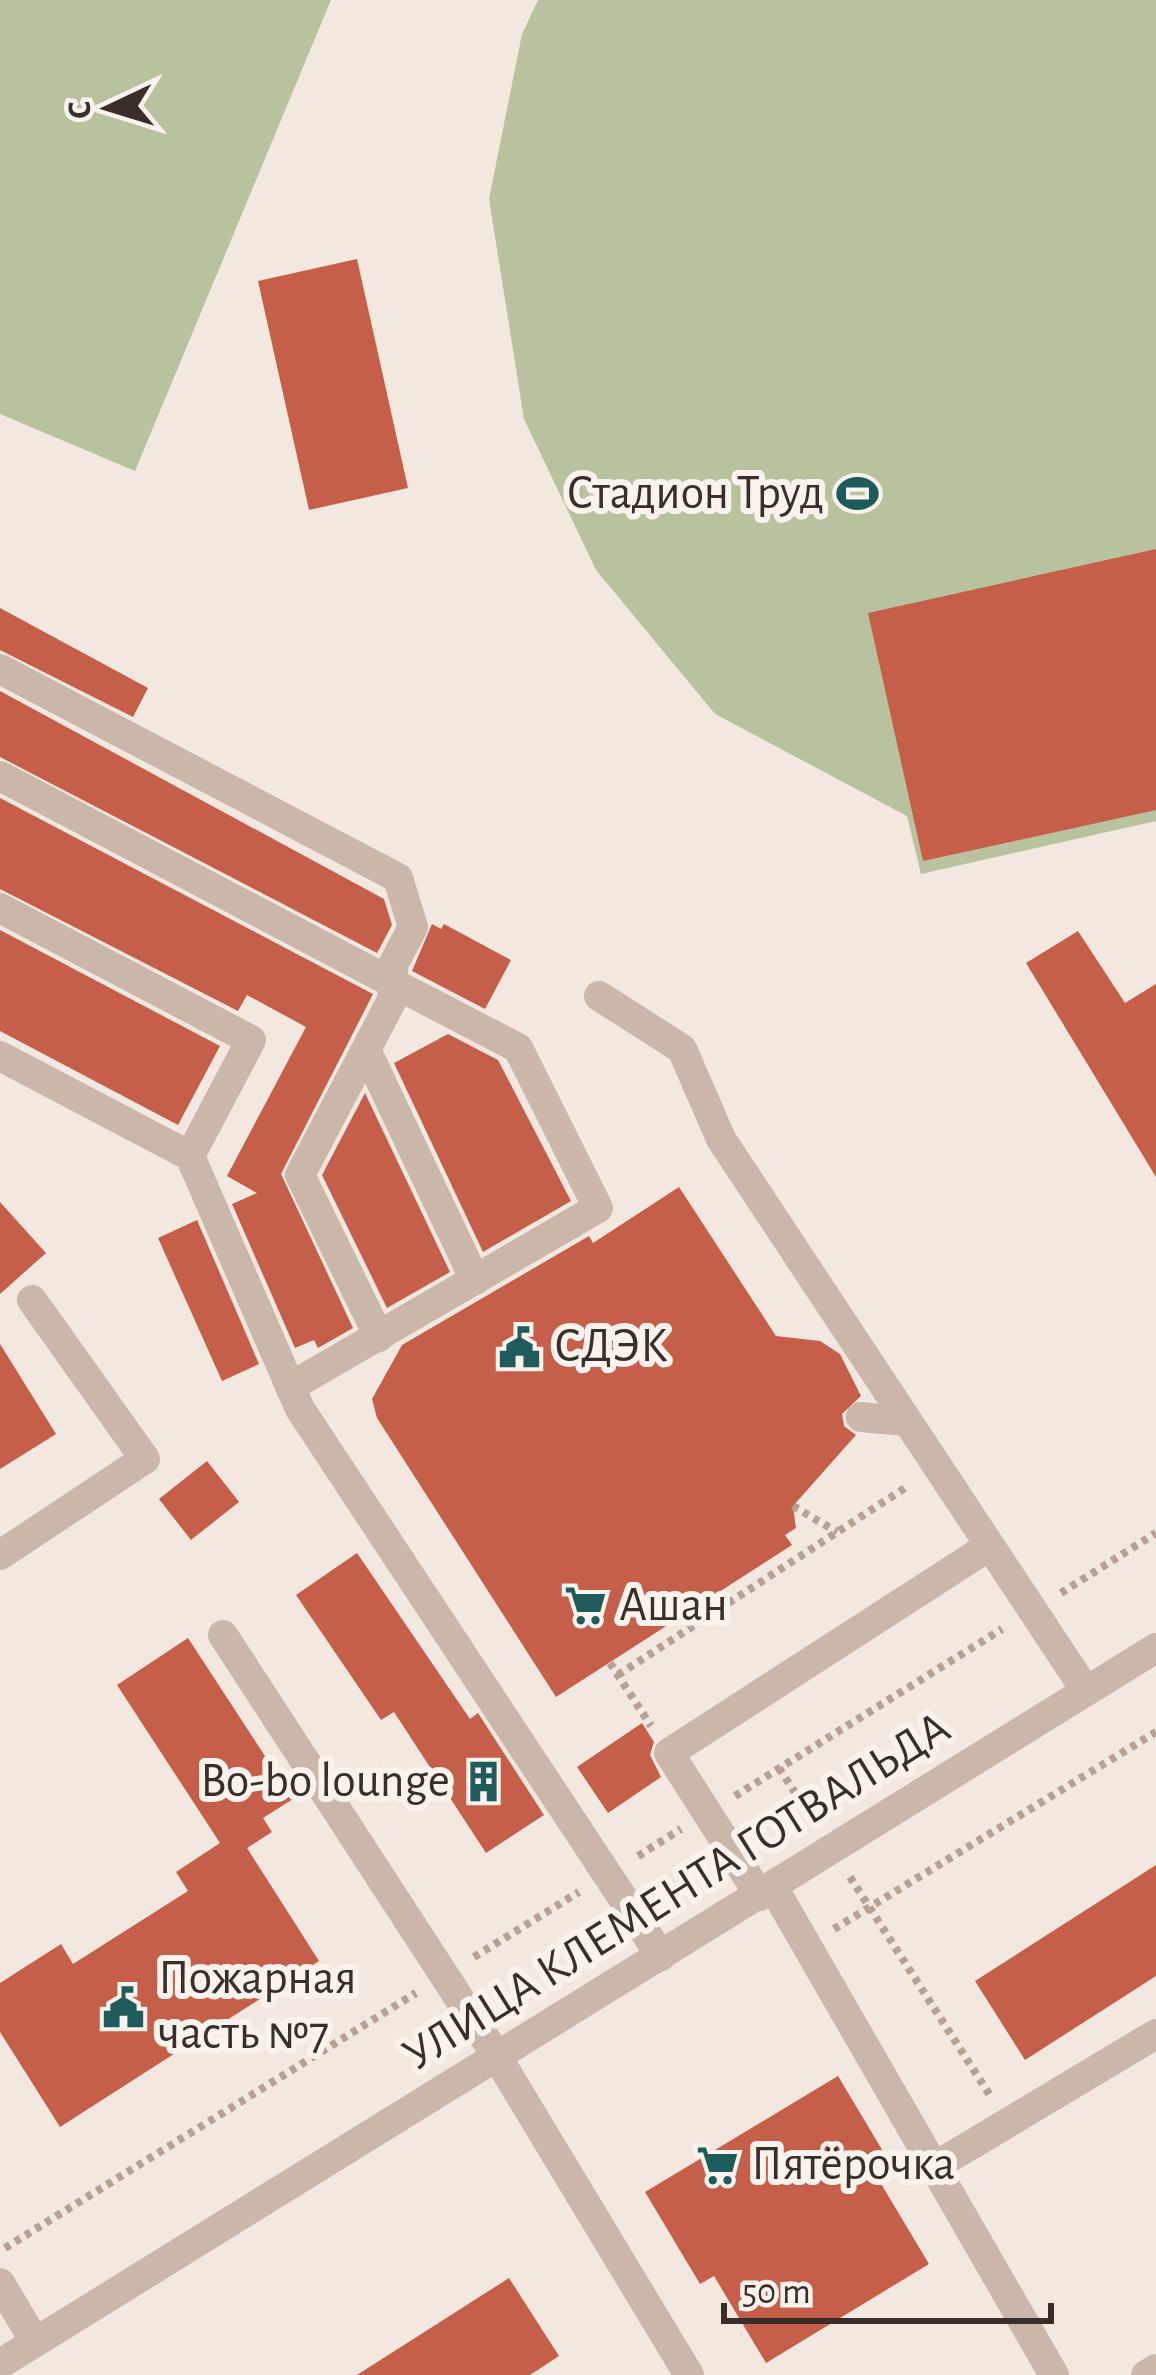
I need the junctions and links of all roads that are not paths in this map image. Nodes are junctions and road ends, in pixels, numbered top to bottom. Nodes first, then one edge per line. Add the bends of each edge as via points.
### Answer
1 (0, 669) edge
2 (0, 776) edge
3 (0, 908) edge
4 (392, 982) junction
5 (599, 996) dead end
6 (366, 1050) junction
7 (0, 1056) edge
8 (190, 1156) junction
9 (475, 1280) junction
10 (32, 1300) dead end
11 (379, 1336) junction
12 (290, 1388) junction
13 (861, 1417) dead end
14 (905, 1421) junction
15 (988, 1547) junction
16 (0, 1555) edge
17 (223, 1635) dead end
18 (1156, 1648) edge
19 (1086, 1691) junction
20 (767, 1892) junction
21 (661, 1956) junction
22 (1156, 2034) edge
23 (496, 2056) junction
24 (934, 2168) junction
25 (0, 2283) edge
26 (35, 2342) junction
27 (0, 2363) edge
28 (1156, 2369) edge
29 (689, 2375) edge
30 (1054, 2375) edge
31 (1146, 2375) edge

1 - 4 street via 398,878 413,927
2 - 4 street
3 - 8 street via 251,1040
4 - 6 street via 392,1000
4 - 9 street via 518,1048 598,1208
5 - 14 street via 682,1048 721,1139
6 - 9 street
6 - 11 street via 300,1175
7 - 8 street
8 - 12 street
9 - 11 street
10 - 16 street via 145,1459
11 - 12 street
12 - 21 street
13 - 14 street
14 - 15 street
15 - 19 street
15 - 20 street via 669,1753
17 - 23 street
18 - 19 street, УЛИЦА КЛЕМЕНТА ГОТВАЛЬДА
19 - 20 street, УЛИЦА КЛЕМЕНТА ГОТВАЛЬДА
20 - 21 street, УЛИЦА КЛЕМЕНТА ГОТВАЛЬДА
20 - 24 street via 807,1946
21 - 23 street, УЛИЦА КЛЕМЕНТА ГОТВАЛЬДА
22 - 24 street
23 - 26 street, УЛИЦА КЛЕМЕНТА ГОТВАЛЬДА
23 - 29 street
24 - 30 street
25 - 26 street
26 - 27 street, УЛИЦА КЛЕМЕНТА ГОТВАЛЬДА
28 - 31 street

